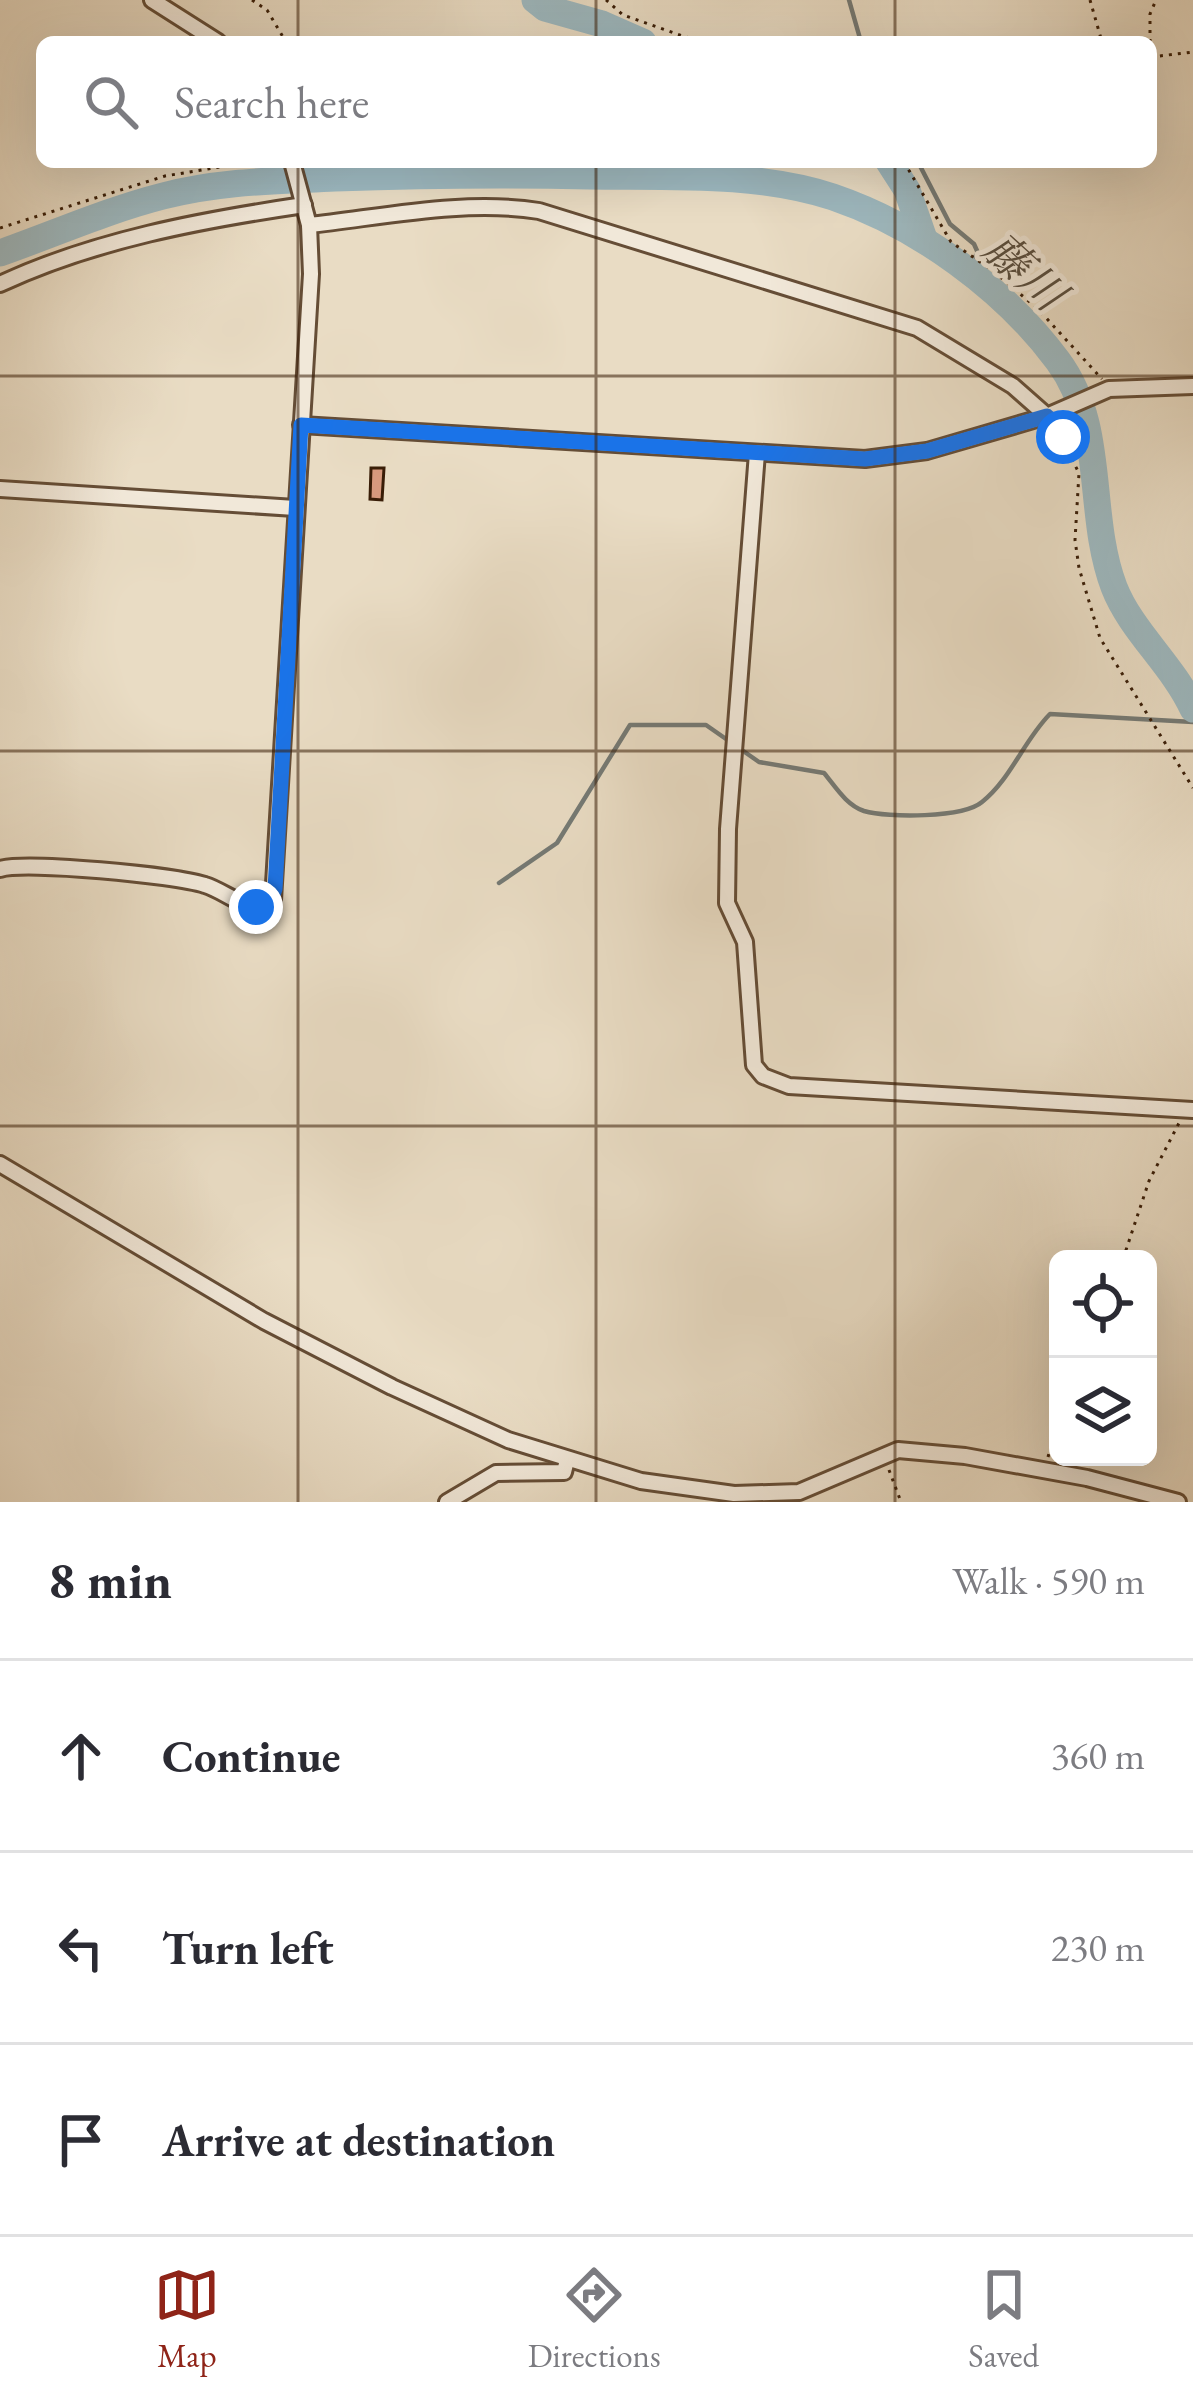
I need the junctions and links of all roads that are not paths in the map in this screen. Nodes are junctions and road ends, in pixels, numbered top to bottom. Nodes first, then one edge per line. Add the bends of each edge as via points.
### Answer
1 (152, 0) edge
2 (209, 36) edge
3 (294, 168) edge
4 (304, 201) junction
5 (309, 225) junction
6 (0, 284) edge
7 (1193, 386) edge
8 (1047, 416) junction
9 (301, 425) junction
10 (757, 453) junction
11 (0, 489) edge
12 (295, 508) junction
13 (0, 869) edge
14 (1189, 1110) edge
15 (0, 1164) edge
16 (567, 1460) junction
17 (447, 1502) edge
18 (1178, 1502) edge

1 - 2 street
3 - 4 street
4 - 5 street
4 - 6 street via 125,241
5 - 8 street via 539,211 917,328
5 - 9 street
7 - 8 street via 1105,392
8 - 10 street via 878,459
9 - 10 street
9 - 12 street
10 - 14 street via 727,904 745,942 754,1065 789,1086
11 - 12 street
12 - 13 street via 270,904 251,906 164,878
15 - 16 street via 282,1330 392,1387
16 - 17 street via 564,1472 496,1473
16 - 18 street via 734,1494 799,1492 898,1450 1044,1470

